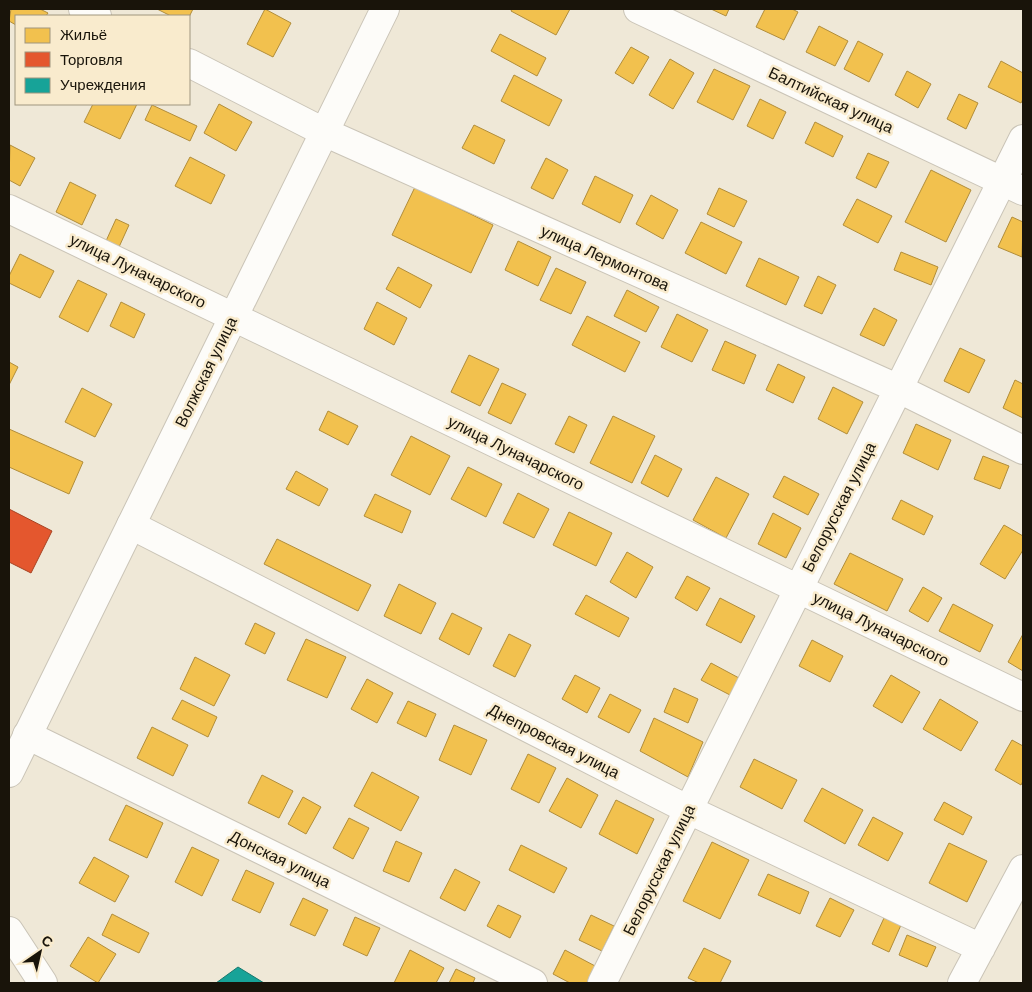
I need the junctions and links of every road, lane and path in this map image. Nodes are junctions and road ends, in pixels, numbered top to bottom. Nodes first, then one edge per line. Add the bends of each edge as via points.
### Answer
1 (83, 9) edge
2 (385, 9) edge
3 (638, 9) edge
4 (95, 15) edge
5 (190, 64) edge
6 (324, 132) junction
7 (1023, 139) edge
8 (1013, 186) edge
9 (9, 209) edge
10 (234, 317) junction
11 (899, 388) junction
12 (1023, 450) edge
13 (131, 524) junction
14 (798, 589) junction
15 (1023, 697) edge
16 (18, 743) edge
17 (9, 773) edge
18 (689, 810) junction
19 (1023, 869) edge
20 (9, 931) edge
21 (981, 948) junction
22 (44, 983) edge
23 (533, 983) edge
24 (602, 983) edge
25 (962, 983) edge

1 - 4 street
2 - 6 street, Волжская улица
3 - 8 street, Балтийская улица
5 - 6 street, улица Лермонтова
6 - 10 street, Волжская улица
6 - 11 street, улица Лермонтова
7 - 8 street, Белорусская улица
8 - 11 street, Белорусская улица
9 - 10 street, улица Луначарского
10 - 13 street, Волжская улица
10 - 14 street, улица Луначарского
11 - 12 street, улица Лермонтова
11 - 14 street, Белорусская улица
13 - 16 street, Волжская улица
13 - 18 street, Днепровская улица
14 - 15 street, улица Луначарского
14 - 18 street, Белорусская улица
16 - 17 street, Волжская улица
16 - 23 street, Донская улица
18 - 21 street, Днепровская улица
18 - 24 street, Белорусская улица
19 - 21 street
20 - 22 street
21 - 25 street

